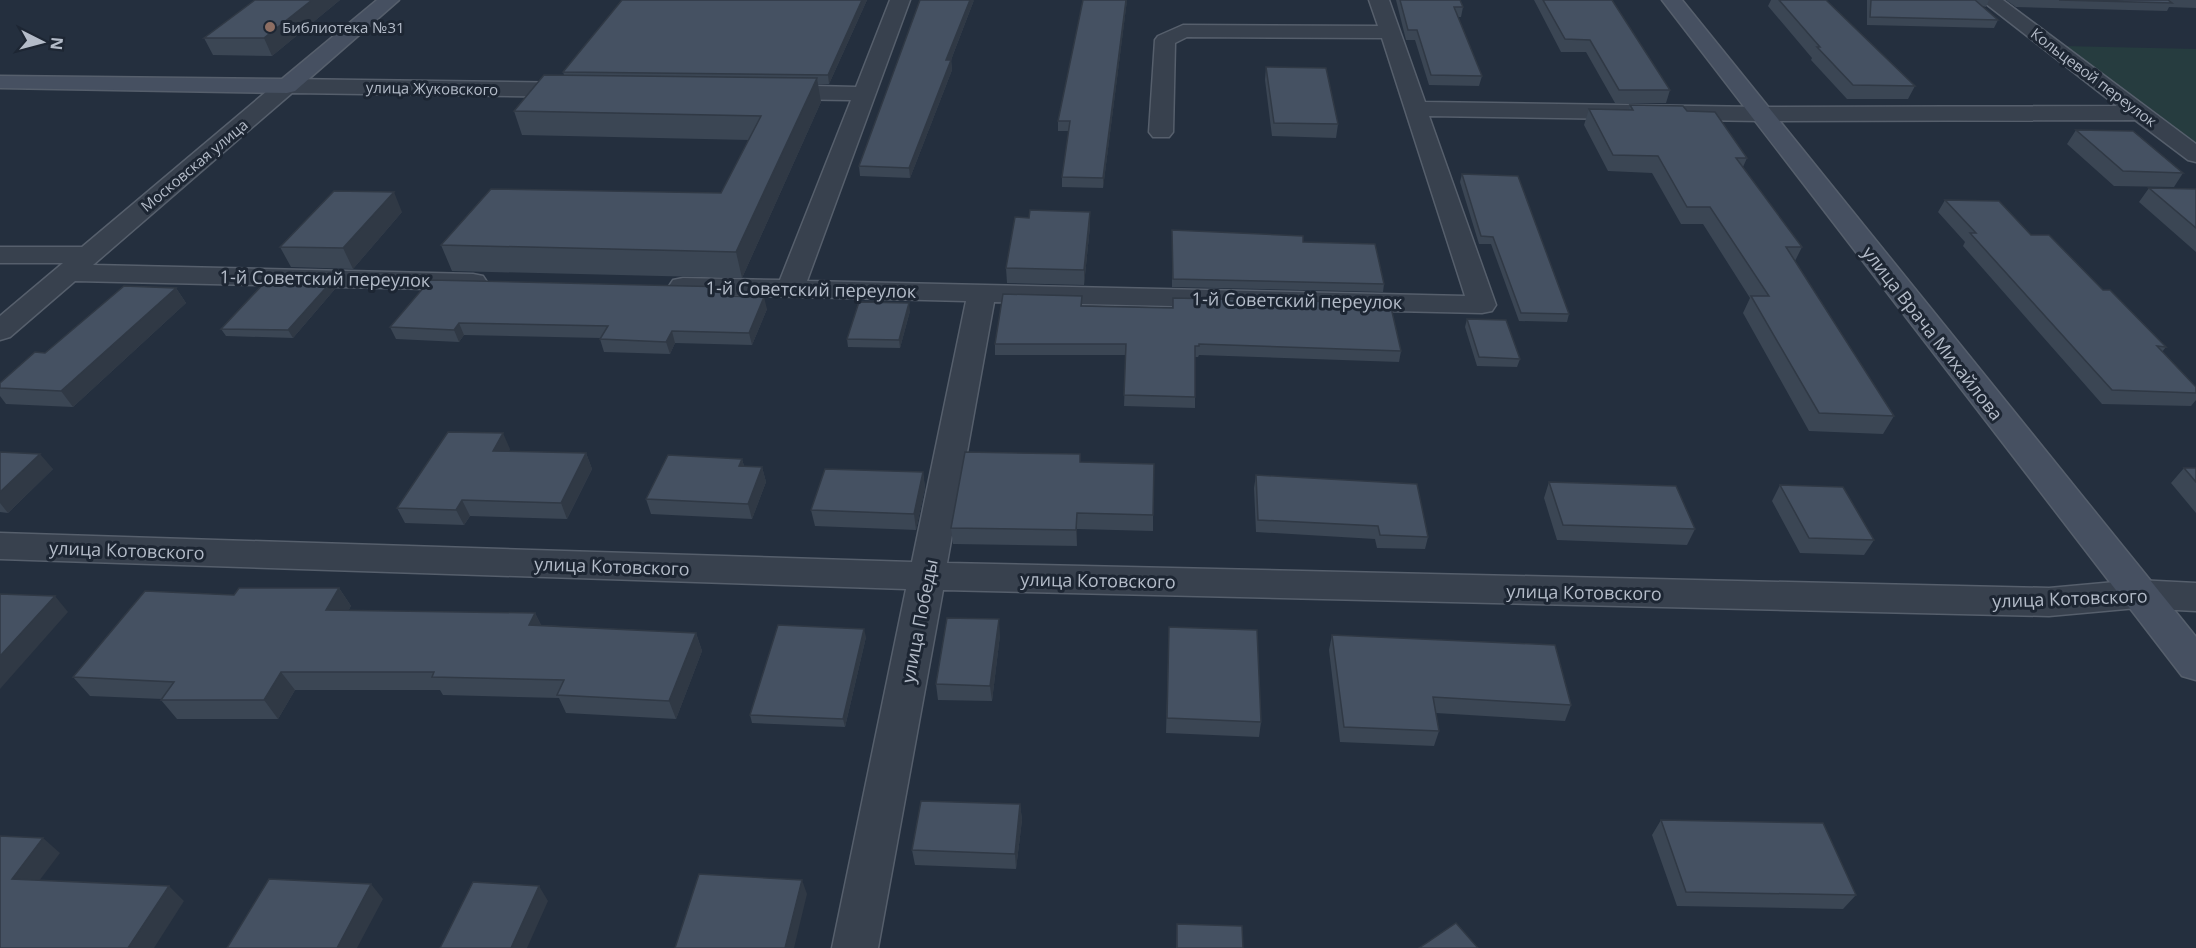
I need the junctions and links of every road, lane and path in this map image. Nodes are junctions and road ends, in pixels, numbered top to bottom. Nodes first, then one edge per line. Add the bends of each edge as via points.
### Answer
1 (389, 0) edge
2 (900, 0) edge
3 (1379, 0) edge
4 (1672, 0) edge
5 (1991, 0) edge
6 (1389, 32) junction
7 (0, 82) edge
8 (287, 86) junction
9 (593, 90) edge
10 (758, 92) edge
11 (864, 94) junction
12 (1415, 109) junction
13 (2143, 113) junction
14 (1762, 114) junction
15 (1161, 132) dead end
16 (2196, 155) edge
17 (0, 255) edge
18 (78, 264) junction
19 (494, 282) edge
20 (660, 286) edge
21 (790, 289) junction
22 (982, 293) junction
23 (0, 331) edge
24 (0, 546) edge
25 (927, 576) junction
26 (2138, 594) junction
27 (2196, 597) edge
28 (2196, 665) edge
29 (855, 948) edge

1 - 8 main road, Московская улица
2 - 11 street
3 - 6 street
4 - 14 main road, улица Врача Михайлова
5 - 13 street, Кольцевой переулок
6 - 12 street
6 - 15 street via 1183,32 1165,40
7 - 8 main road, улица Жуковского
8 - 9 street, улица Жуковского
8 - 18 street, Московская улица
10 - 11 street
11 - 21 street
12 - 14 street
12 - 22 street, 1-й Советский переулок via 1482,304
13 - 14 street
13 - 16 street, Кольцевой переулок
14 - 26 main road, улица Врача Михайлова
17 - 18 street, 1-й Советский переулок
18 - 19 street, 1-й Советский переулок
18 - 23 street, Московская улица
20 - 21 street, 1-й Советский переулок
21 - 22 street, 1-й Советский переулок
22 - 25 street, улица Победы
24 - 25 street, улица Котовского
25 - 26 street, улица Котовского via 2049,602
25 - 29 street, улица Победы
26 - 27 street, улица Котовского
26 - 28 main road, улица Врача Михайлова

